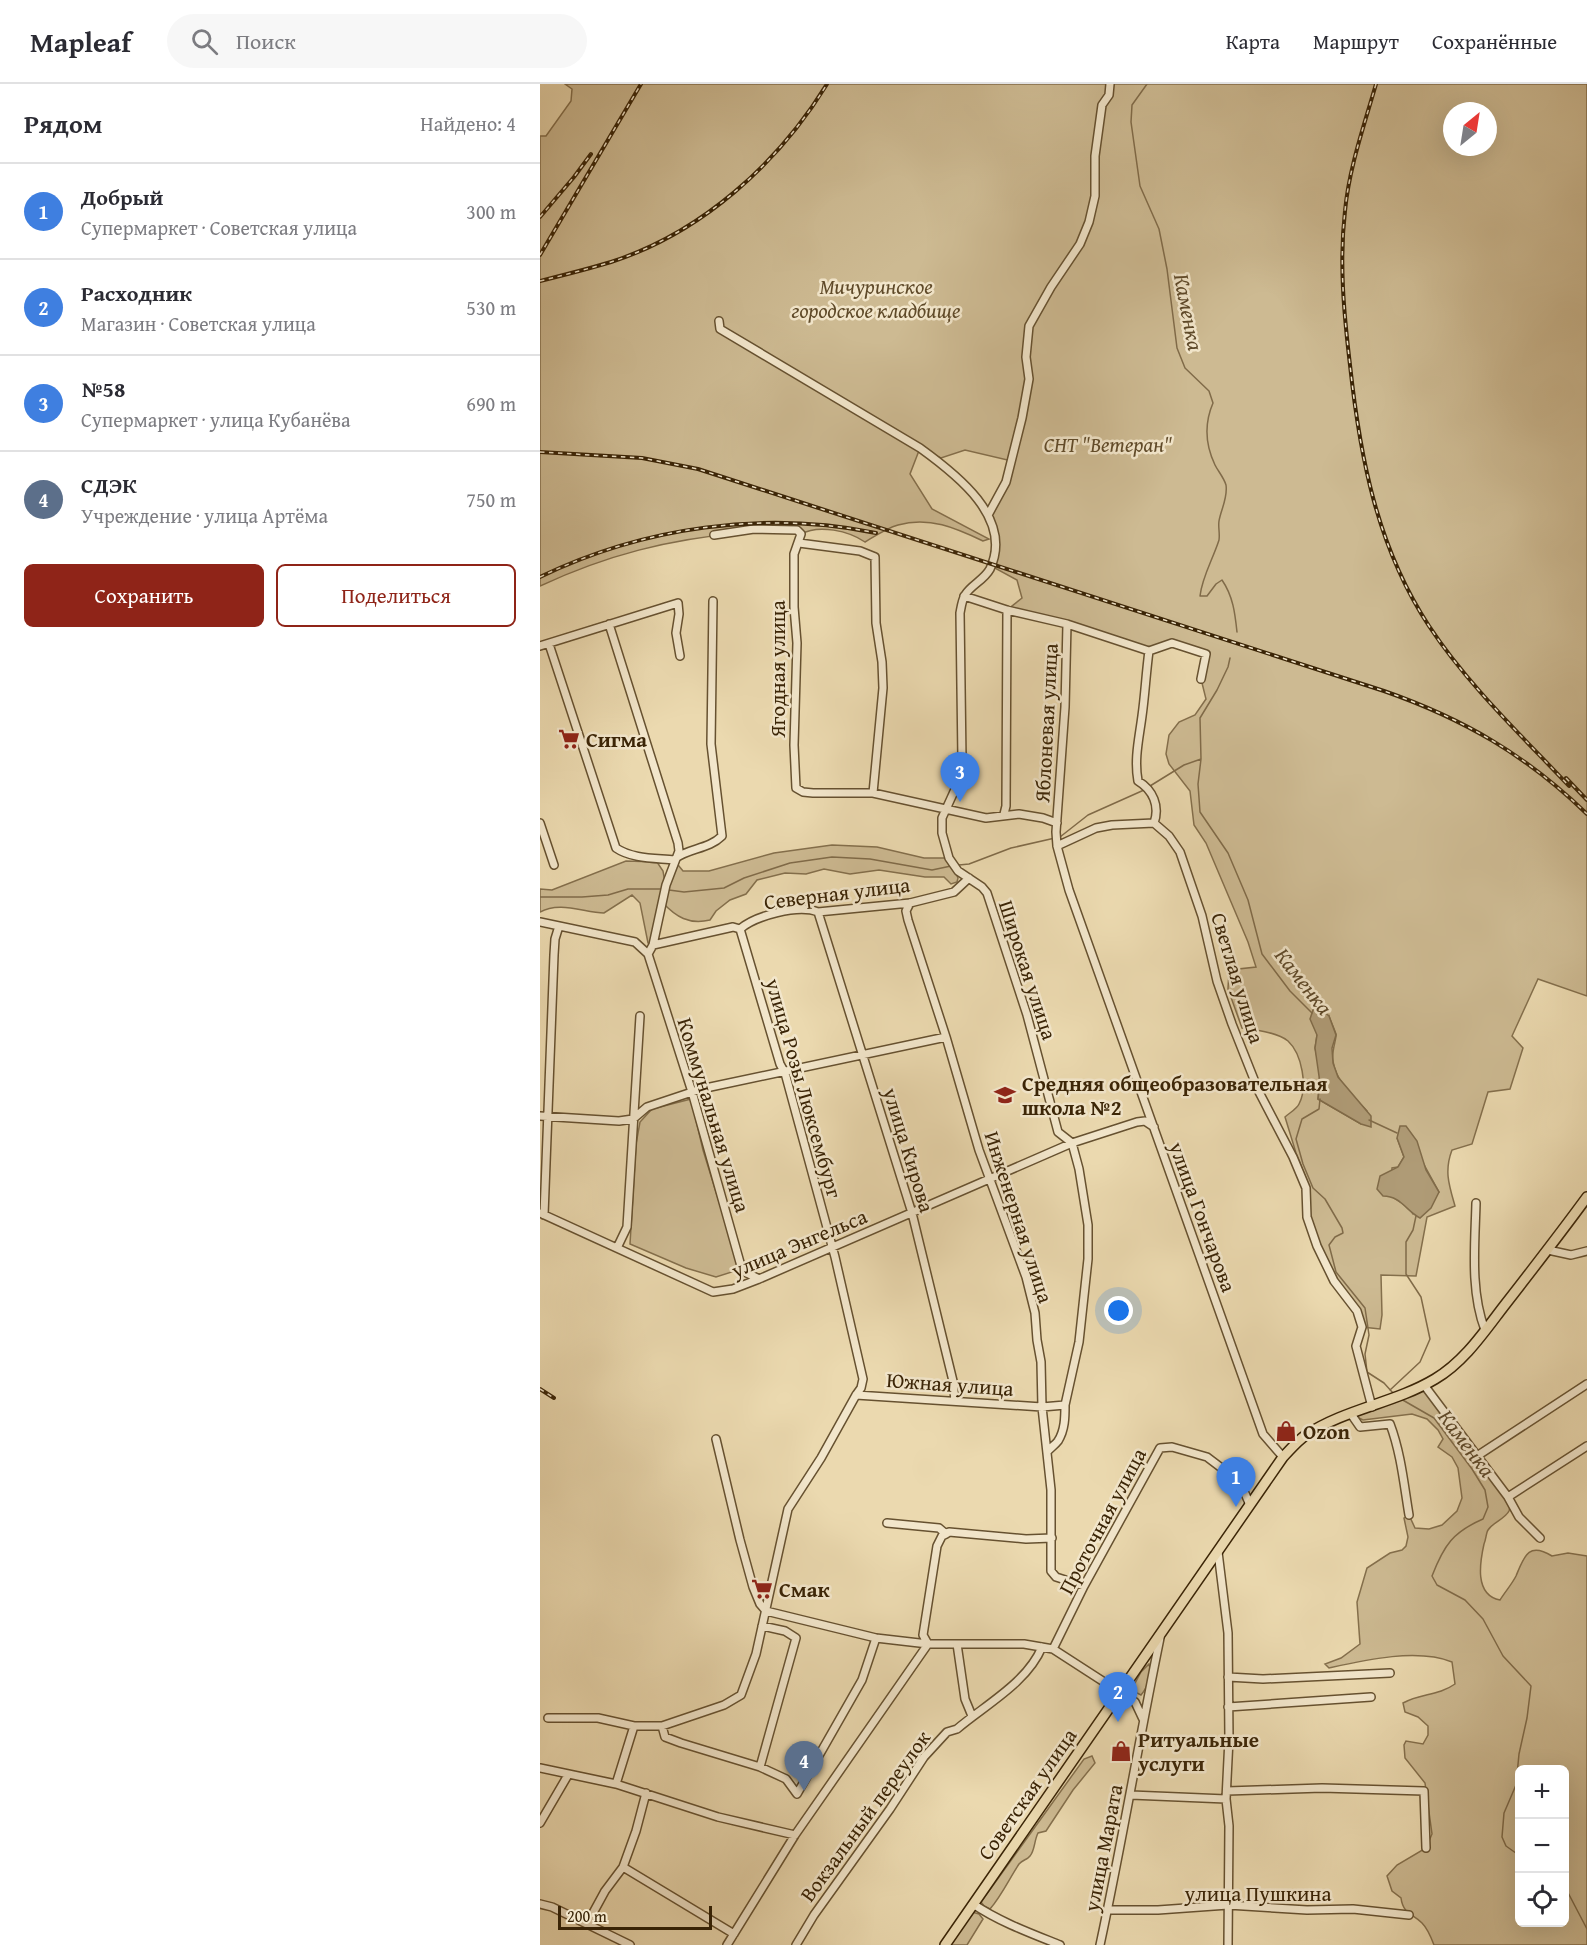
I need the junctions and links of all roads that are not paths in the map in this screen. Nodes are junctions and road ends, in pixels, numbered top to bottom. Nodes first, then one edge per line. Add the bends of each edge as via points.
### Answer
1 (1110, 84) edge
2 (719, 321) dead end
3 (988, 515) junction
4 (714, 535) dead end
5 (799, 543) junction
6 (964, 596) junction
7 (713, 601) dead end
8 (1007, 610) junction
9 (609, 624) junction
10 (1067, 624) junction
11 (549, 644) junction
12 (540, 646) edge
13 (1149, 651) junction
14 (680, 656) dead end
15 (1200, 679) dead end
16 (873, 794) junction
17 (946, 809) junction
18 (1004, 814) junction
19 (1057, 823) junction
20 (1154, 823) junction
21 (540, 824) edge
22 (1057, 839) junction
23 (674, 860) junction
24 (554, 865) dead end
25 (969, 878) junction
26 (910, 903) junction
27 (818, 912) junction
28 (540, 922) edge
29 (559, 926) junction
30 (740, 929) junction
31 (653, 945) junction
32 (648, 954) junction
33 (640, 1016) dead end
34 (946, 1037) junction
35 (863, 1055) junction
36 (785, 1073) junction
37 (692, 1092) junction
38 (540, 1116) edge
39 (549, 1116) junction
40 (633, 1119) junction
41 (1154, 1127) junction
42 (1072, 1143) junction
43 (990, 1179) junction
44 (1587, 1197) edge
45 (1476, 1203) dead end
46 (912, 1213) junction
47 (542, 1214) edge
48 (617, 1248) junction
49 (833, 1248) junction
50 (1548, 1250) junction
51 (1587, 1251) edge
52 (759, 1279) junction
53 (1485, 1330) junction
54 (1587, 1384) edge
55 (1424, 1385) junction
56 (856, 1395) junction
57 (955, 1401) junction
58 (1065, 1405) junction
59 (1042, 1407) junction
60 (1372, 1407) junction
61 (1351, 1414) junction
62 (716, 1439) dead end
63 (1587, 1446) edge
64 (1047, 1452) junction
65 (1477, 1456) junction
66 (1283, 1457) junction
67 (1508, 1497) junction
68 (1250, 1505) junction
69 (1409, 1515) dead end
70 (886, 1523) dead end
71 (946, 1534) junction
72 (1052, 1538) junction
73 (1540, 1538) dead end
74 (1218, 1552) junction
75 (1084, 1586) junction
76 (766, 1611) junction
77 (762, 1626) junction
78 (1160, 1636) junction
79 (876, 1638) junction
80 (928, 1644) junction
81 (957, 1644) junction
82 (1042, 1647) junction
83 (1053, 1649) junction
84 (1390, 1673) dead end
85 (1228, 1677) junction
86 (1120, 1690) junction
87 (1371, 1697) dead end
88 (1228, 1707) junction
89 (972, 1716) junction
90 (548, 1718) dead end
91 (1143, 1719) junction
92 (634, 1726) junction
93 (662, 1726) junction
94 (1137, 1757) joint
95 (760, 1767) junction
96 (540, 1768) edge
97 (568, 1775) junction
98 (616, 1784) junction
99 (646, 1793) junction
100 (1131, 1795) junction
101 (1227, 1795) junction
102 (540, 1823) edge
103 (795, 1835) junction
104 (1426, 1848) dead end
105 (623, 1867) junction
106 (540, 1904) edge
107 (973, 1904) junction
108 (1228, 1905) junction
109 (1107, 1910) junction
110 (1409, 1915) dead end
111 (587, 1924) junction
112 (735, 1934) junction
113 (630, 1945) edge
114 (727, 1945) edge
115 (796, 1945) edge
116 (945, 1945) edge
117 (1060, 1945) edge
118 (1100, 1945) edge
119 (1228, 1945) edge

1 - 3 street via 1102,105 1095,156 1095,196 1089,222 1080,244 1029,326 1029,380 1022,418 1006,482
2 - 3 street via 720,329 951,470
3 - 6 street via 997,545 991,566
4 - 5 street via 754,529 797,530 801,534
5 - 16 street via 860,551 875,557 876,623 883,688
5 - 16 street, Ягодная улица via 794,554 796,788 803,792
6 - 8 street
6 - 17 street via 960,613 962,760 957,785
7 - 23 street via 711,744 722,836
8 - 10 street
8 - 18 street
9 - 11 street
9 - 14 street via 678,603 676,633
9 - 23 street via 678,843
10 - 13 street
10 - 19 street, Яблоневая улица
11 - 12 street
11 - 23 street via 616,848 632,855
13 - 15 street via 1172,644 1206,654
13 - 20 street via 1136,773 1138,782 1149,788 1155,800
16 - 17 street
17 - 18 street via 986,818
17 - 25 street, Широкая улица via 942,833 950,858
18 - 19 street via 1034,816
19 - 22 street, Яблоневая улица
20 - 22 street via 1112,825
20 - 60 street, Светлая улица via 1180,852 1232,1024 1259,1092 1306,1188 1307,1217 1317,1246 1334,1281 1357,1311 1362,1327 1356,1346
21 - 24 street
22 - 41 street, улица Гончарова via 1069,890
23 - 31 street
25 - 26 street, Северная улица via 954,892
25 - 42 street, Широкая улица via 987,893 1058,1132
26 - 27 street, Северная улица
26 - 34 street, Инженерная улица via 906,911 908,920
27 - 30 street, Северная улица via 811,909 770,915 750,921
27 - 35 street, улица Кирова
28 - 29 street
29 - 32 street via 635,942
29 - 39 street via 554,955
30 - 31 street, Северная улица via 733,927
30 - 36 street, улица Розы Люксембург
31 - 32 street
32 - 37 street, Коммунальная улица
33 - 40 street
34 - 35 street
34 - 43 street, Инженерная улица
35 - 36 street
35 - 46 street, улица Кирова
36 - 37 street
36 - 49 street, улица Розы Люксембург
37 - 40 street via 647,1107
37 - 52 street, Коммунальная улица via 741,1266
38 - 39 street
39 - 40 street
39 - 47 street
40 - 48 street via 627,1227
41 - 42 street via 1145,1121 1137,1122
41 - 66 street, улица Гончарова via 1263,1434
42 - 43 street, улица Энгельса
42 - 58 street, Широкая улица via 1088,1225 1088,1259 1079,1342
43 - 46 street, улица Энгельса
43 - 59 street, Инженерная улица via 1035,1313
44 - 50 main road, Советская улица
45 - 53 street via 1476,1287
46 - 49 street, улица Энгельса
46 - 57 street, улица Кирова
47 - 48 street, улица Энгельса
48 - 52 street, улица Энгельса via 713,1292
49 - 52 street, улица Энгельса
49 - 56 street, улица Розы Люксембург via 863,1379
50 - 51 street via 1571,1255
50 - 53 main road, Советская улица
53 - 55 main road, Советская улица via 1446,1371
54 - 65 street
55 - 60 main road, Советская улица
55 - 65 street
56 - 57 street, Южная улица
56 - 76 street via 788,1509
57 - 59 street, Южная улица
58 - 59 street
58 - 64 street, Широкая улица via 1062,1432
59 - 64 street
60 - 61 main road, Советская улица
61 - 66 main road, Советская улица via 1304,1437
61 - 69 street via 1360,1427 1389,1424
62 - 76 street via 753,1587
63 - 67 street
64 - 72 street
65 - 67 street
66 - 68 main road, Советская улица
67 - 73 street
68 - 74 main road, Советская улица
68 - 75 street, Проточная улица via 1240,1482 1208,1457 1172,1447 1160,1448
70 - 71 street via 939,1528
71 - 72 street
71 - 80 street via 937,1546 923,1635
72 - 75 street via 1052,1571 1056,1577
74 - 78 main road, Советская улица
74 - 85 street via 1228,1634
75 - 83 street, Проточная улица
76 - 77 street
76 - 79 street
77 - 93 street via 741,1695 724,1705
77 - 95 street via 796,1638
78 - 86 main road, Советская улица
78 - 91 street, Советская улица
79 - 80 street
79 - 95 street via 862,1680 797,1794 786,1779
80 - 81 street
80 - 103 street
81 - 82 street
81 - 89 street
82 - 83 street
82 - 89 street, Вокзальный переулок via 1015,1683
83 - 86 street
84 - 85 street
85 - 88 street
86 - 91 street via 1135,1702
86 - 107 main road, Советская улица
87 - 88 street
88 - 101 street
89 - 115 street, Вокзальный переулок via 947,1732 924,1757
90 - 92 street via 598,1718
91 - 94 street, Советская улица
92 - 93 street
92 - 98 street
93 - 95 street via 665,1737
94 - 100 street, улица Марата
96 - 97 street
97 - 98 street
97 - 102 street
98 - 99 street
99 - 103 street via 718,1817
99 - 105 street
100 - 101 street
100 - 109 street, улица Марата
101 - 104 street via 1322,1788 1424,1791
101 - 108 street
103 - 112 street
105 - 111 street
105 - 112 street
106 - 111 street
107 - 116 main road, Советская улица
107 - 117 street via 990,1916
108 - 109 street, улица Пушкина
108 - 110 street, улица Пушкина
108 - 119 street
109 - 118 street, улица Марата
111 - 113 street
112 - 114 street

